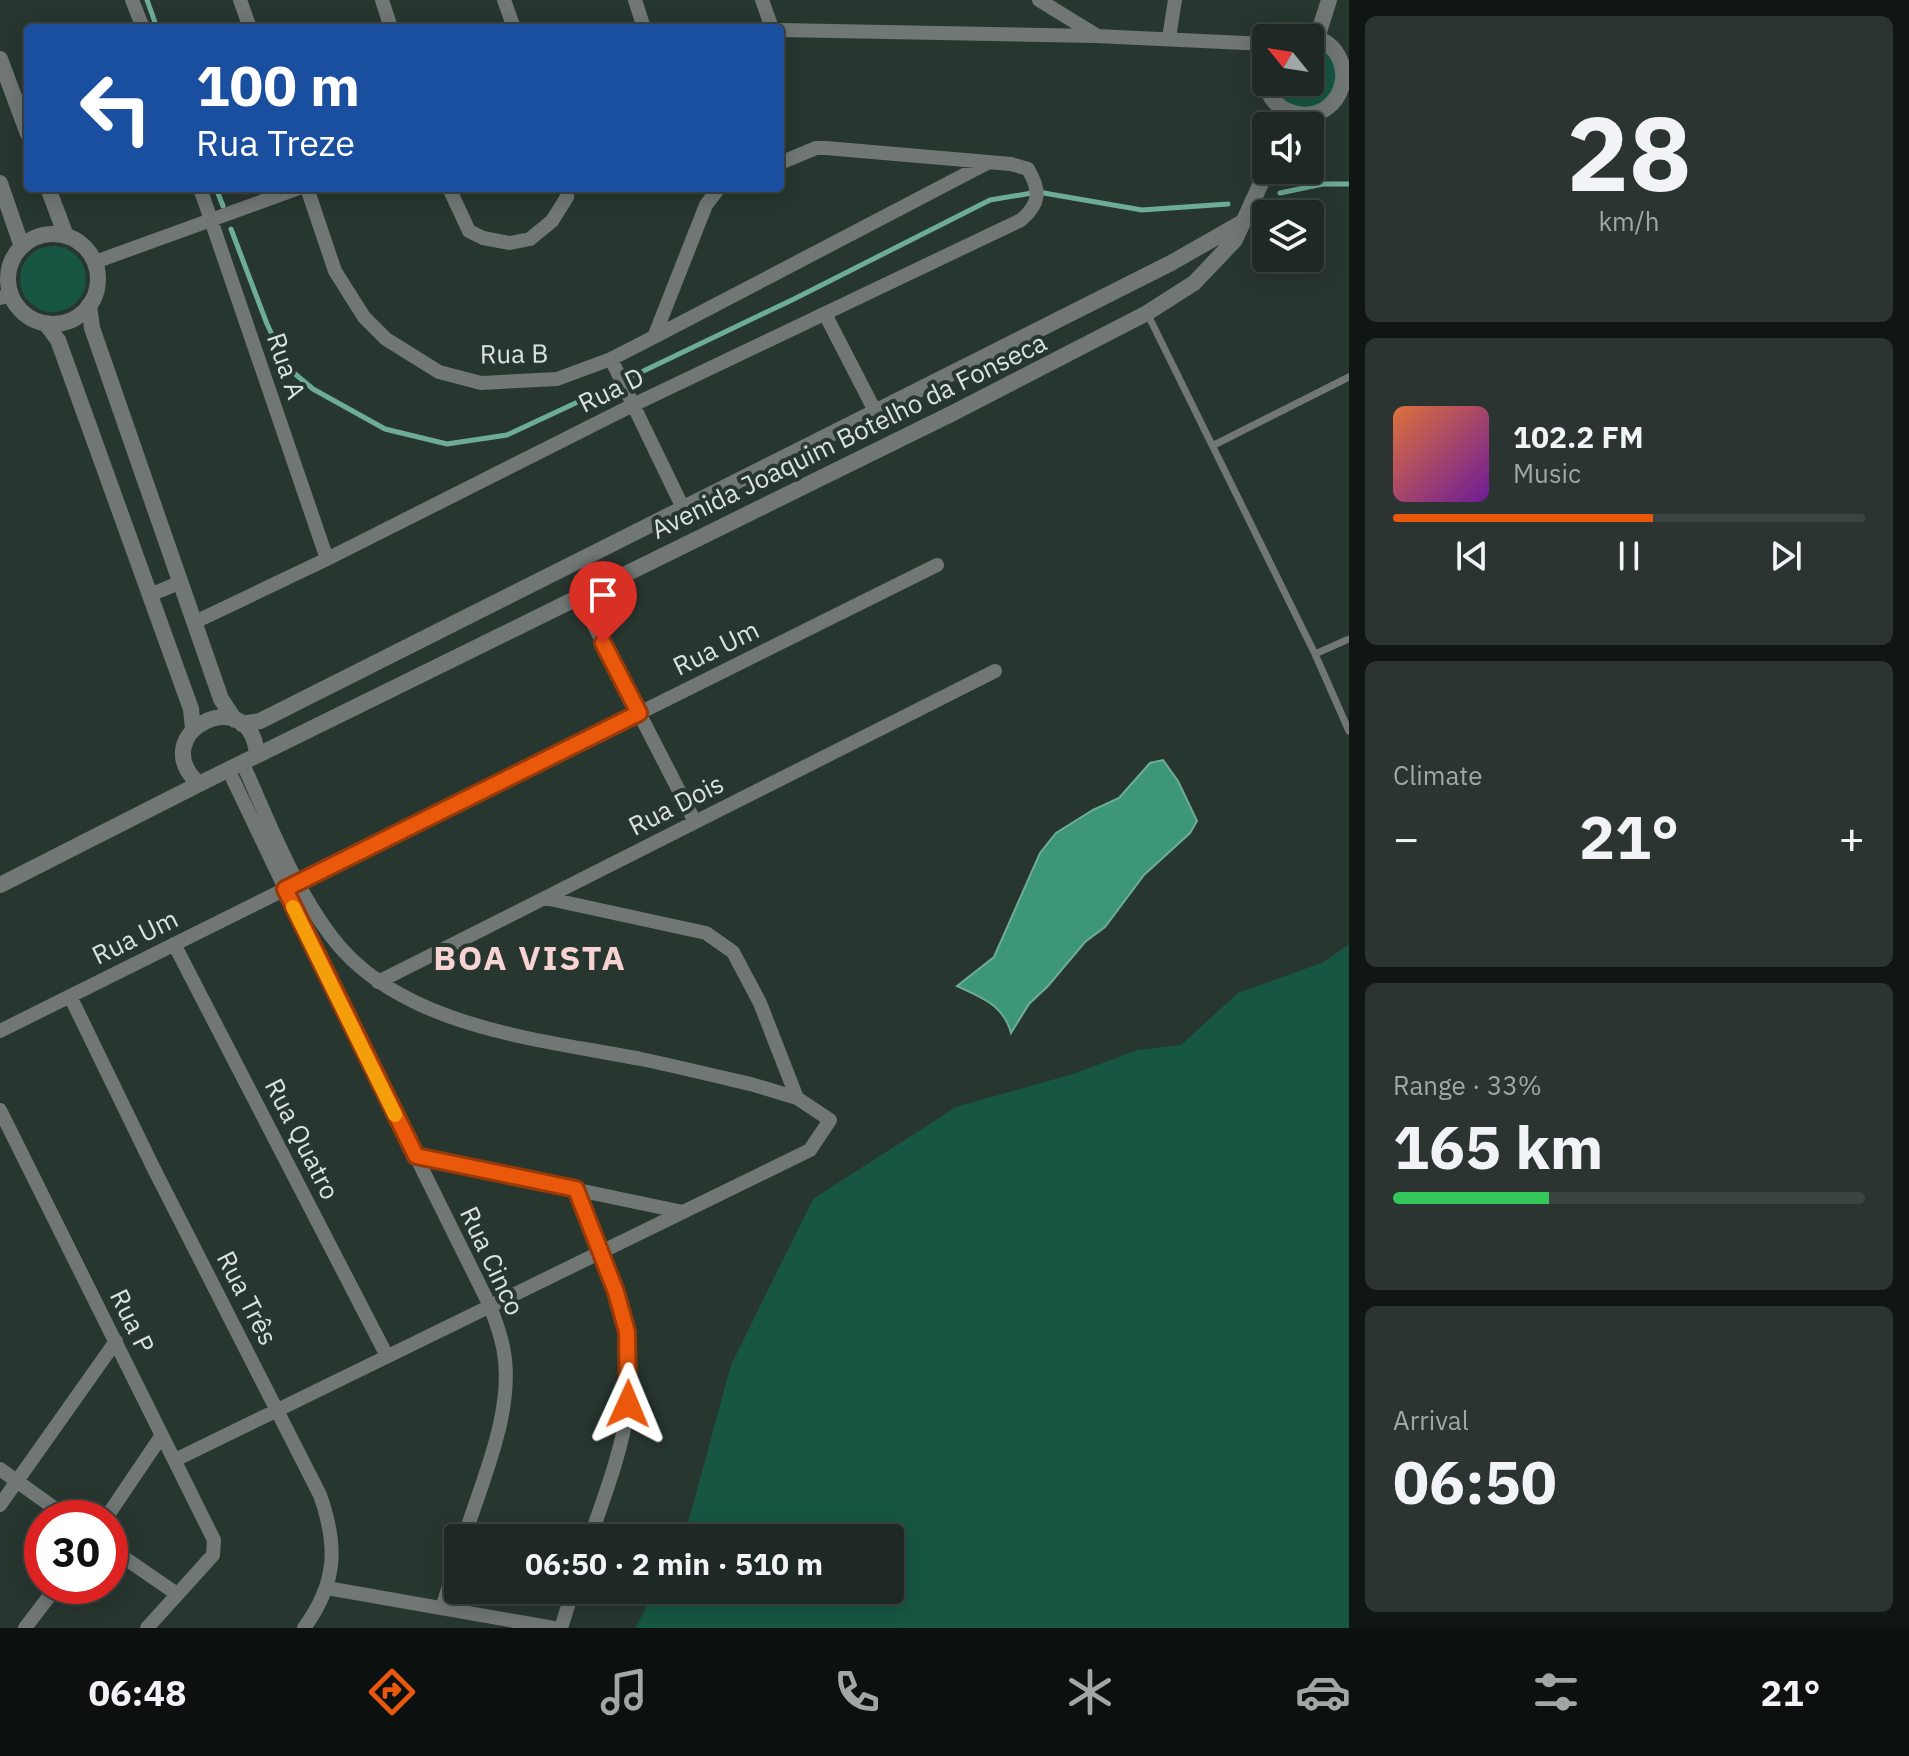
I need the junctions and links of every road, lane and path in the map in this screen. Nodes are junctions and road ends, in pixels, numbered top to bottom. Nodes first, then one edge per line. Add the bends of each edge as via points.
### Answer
1 (132, 0) edge
2 (240, 0) edge
3 (382, 0) edge
4 (504, 0) edge
5 (635, 0) edge
6 (762, 0) edge
7 (1039, 0) edge
8 (1175, 0) edge
9 (1329, 0) edge
10 (141, 24) edge
11 (249, 24) edge
12 (390, 24) edge
13 (513, 24) edge
14 (643, 24) edge
15 (771, 24) edge
16 (1321, 24) edge
17 (784, 30) edge
18 (1096, 36) junction
19 (1169, 38) junction
20 (1252, 43) edge
21 (1324, 43) edge
22 (0, 59) edge
23 (1346, 76) edge
24 (1270, 96) edge
25 (1282, 112) edge
26 (1319, 112) edge
27 (24, 123) edge
28 (784, 161) edge
29 (989, 162) junction
30 (0, 183) edge
31 (1261, 184) edge
32 (50, 192) edge
33 (201, 192) edge
34 (288, 192) edge
35 (308, 192) edge
36 (451, 192) edge
37 (566, 192) edge
38 (716, 192) edge
39 (212, 221) junction
40 (1243, 222) junction
41 (66, 236) junction
42 (22, 247) junction
43 (95, 262) junction
44 (6, 296) edge
45 (89, 305) junction
46 (1147, 313) junction
47 (825, 314) junction
48 (46, 324) junction
49 (654, 337) junction
50 (611, 359) junction
51 (1349, 377) edge
52 (633, 405) junction
53 (875, 411) junction
54 (1214, 445) junction
55 (683, 508) junction
56 (327, 559) junction
57 (937, 565) dead end
58 (181, 582) junction
59 (150, 595) junction
60 (579, 596) junction
61 (195, 622) junction
62 (1349, 639) edge
63 (1315, 654) junction
64 (995, 671) dead end
65 (639, 713) junction
66 (238, 722) junction
67 (193, 729) junction
68 (1349, 731) edge
69 (242, 762) junction
70 (199, 784) junction
71 (695, 822) junction
72 (0, 885) edge
73 (291, 886) junction
74 (545, 898) junction
75 (174, 944) junction
76 (378, 982) junction
77 (70, 996) junction
78 (0, 1031) edge
79 (797, 1098) junction
80 (0, 1110) edge
81 (416, 1156) junction
82 (576, 1189) junction
83 (683, 1212) junction
84 (601, 1252) junction
85 (490, 1306) junction
86 (116, 1341) junction
87 (387, 1356) junction
88 (277, 1410) junction
89 (162, 1435) junction
90 (175, 1460) junction
91 (0, 1469) edge
92 (17, 1481) junction
93 (43, 1500) edge
94 (118, 1500) edge
95 (0, 1505) edge
96 (468, 1524) edge
97 (595, 1524) edge
98 (128, 1560) edge
99 (327, 1588) junction
100 (177, 1594) junction
101 (444, 1602) edge
102 (43, 1604) edge
103 (569, 1604) edge
104 (442, 1608) junction
105 (25, 1628) edge
106 (147, 1628) edge
107 (304, 1628) edge
108 (554, 1628) edge
109 (561, 1628) edge

1 - 10 street
2 - 11 street
3 - 12 street
4 - 13 street
5 - 14 street
6 - 15 street
7 - 18 street
8 - 19 street
9 - 16 street
17 - 18 street
18 - 19 street
19 - 20 street
21 - 23 street via 1337,53
22 - 27 street
23 - 26 street via 1335,100
24 - 25 street
28 - 29 street via 826,148
29 - 47 street, Rua D via 1028,169 1038,192 1032,211
29 - 49 street, Rua B
30 - 42 street
31 - 40 street, Avenida Joaquim Botelho da Fonseca
32 - 41 street
33 - 39 street, Rua A
34 - 39 street
35 - 50 street, Rua B via 335,271 364,317 386,339 439,372 481,383 533,381 557,379
36 - 37 street via 469,231 510,243 530,239 552,221
38 - 49 street via 706,205
39 - 43 street
39 - 56 street, Rua A
40 - 46 street, Avenida Joaquim Botelho da Fonseca via 1235,240 1194,283
40 - 53 street
41 - 42 street via 42,236
41 - 43 street via 88,250
42 - 44 street via 9,270
43 - 45 street via 96,292
44 - 48 street via 24,314
45 - 48 street via 70,321
45 - 58 street via 92,328
46 - 54 lane
46 - 60 street, Avenida Joaquim Botelho da Fonseca
47 - 52 street, Rua D
47 - 53 street
48 - 59 street via 58,340
49 - 50 street, Rua B
50 - 52 street
51 - 54 lane
52 - 55 street
52 - 56 street, Rua D
53 - 55 street
54 - 63 lane
55 - 66 street via 260,721
56 - 61 street, Rua D
57 - 65 street, Rua Um
58 - 59 street
58 - 61 street
59 - 67 street via 191,709
60 - 65 street
60 - 69 street, Avenida Joaquim Botelho da Fonseca
61 - 66 street via 221,699
62 - 63 lane
63 - 68 lane
64 - 71 street, Rua Dois
65 - 71 street
65 - 73 street, Rua Um
66 - 67 street via 208,719
66 - 69 street via 253,738
67 - 70 street via 184,762
69 - 70 street
69 - 73 street
70 - 72 street
71 - 74 street, Rua Dois
73 - 75 street, Rua Um
73 - 76 street via 332,938
73 - 81 street, Rua Cinco
74 - 76 street, Rua Dois
74 - 79 street via 718,940 743,968
75 - 77 street, Rua Um
75 - 87 street, Rua Quatro
76 - 79 street via 421,1007 478,1026
77 - 78 street, Rua Um
77 - 88 street, Rua Três
79 - 83 street via 830,1120 810,1150
80 - 86 street, Rua P
81 - 82 street
81 - 85 street, Rua Cinco
82 - 83 street
82 - 84 street
83 - 84 street
84 - 85 street
84 - 97 street via 627,1332 628,1404
85 - 87 street
85 - 96 street, Rua Cinco via 504,1349 503,1412
86 - 89 street, Rua P
86 - 92 street
87 - 88 street
88 - 90 street
88 - 99 street, Rua Três via 331,1527
89 - 90 street, Rua P
89 - 94 street
90 - 100 street, Rua P via 214,1540 213,1555
91 - 92 street
92 - 93 street
92 - 95 street
98 - 100 street
99 - 104 street
99 - 107 street, Rua Três
100 - 106 street
101 - 104 street
102 - 105 street
103 - 109 street
104 - 108 street

